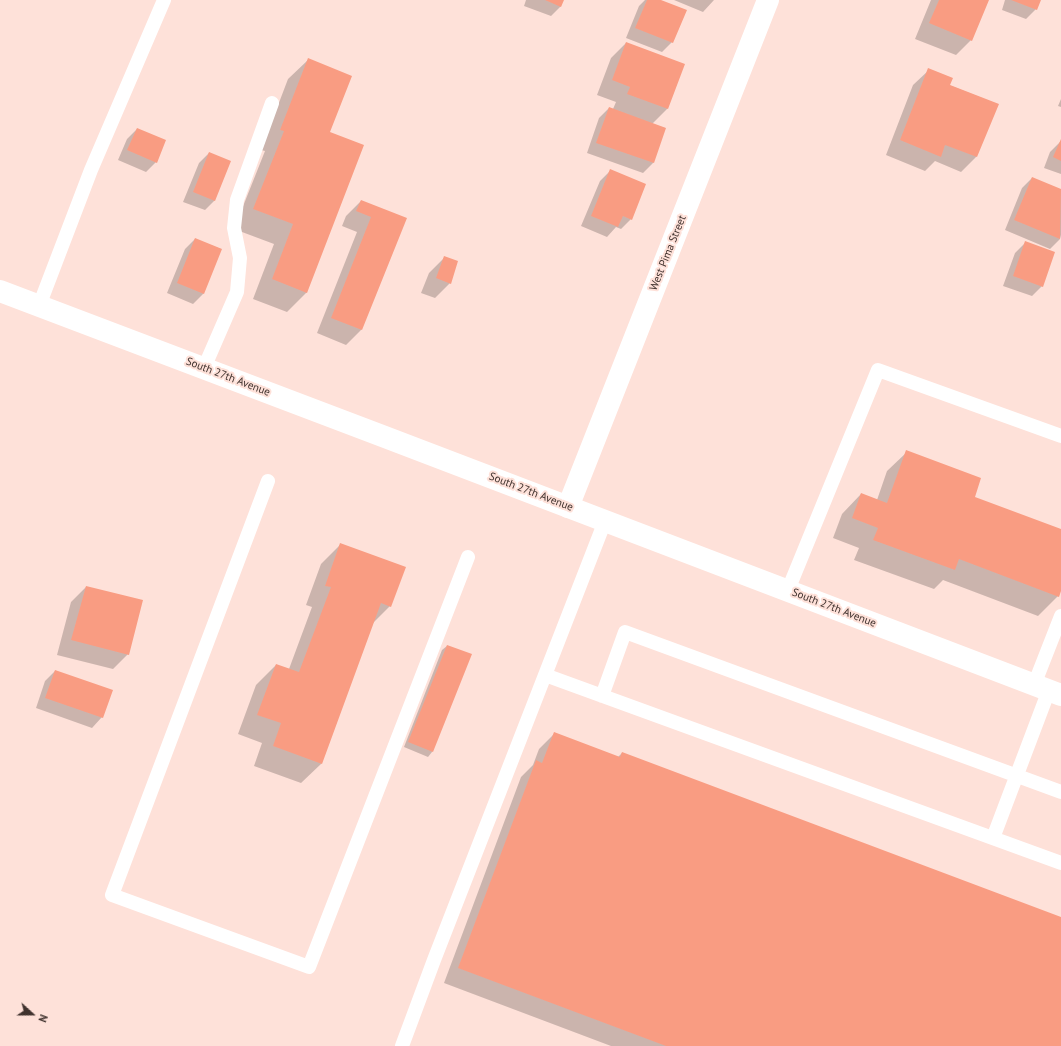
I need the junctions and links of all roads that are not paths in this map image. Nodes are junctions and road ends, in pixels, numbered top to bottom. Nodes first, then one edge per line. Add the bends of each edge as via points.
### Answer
1 (164, 0) edge
2 (768, 0) edge
3 (272, 103) dead end
4 (0, 291) edge
5 (39, 306) junction
6 (204, 368) junction
7 (1061, 436) edge
8 (268, 481) dead end
9 (568, 507) junction
10 (605, 521) junction
11 (468, 557) dead end
12 (788, 590) junction
13 (1061, 616) edge
14 (545, 675) junction
15 (1048, 690) edge
16 (602, 696) junction
17 (1017, 776) junction
18 (1061, 792) edge
19 (993, 838) junction
20 (1061, 863) edge
21 (402, 1046) edge

1 - 5 lane via 91,170
2 - 9 main road, West Pima Street
3 - 6 lane via 237,200 234,228 240,258 237,292
4 - 5 main road, South 27th Avenue
5 - 6 main road, South 27th Avenue
6 - 9 main road, South 27th Avenue
7 - 12 lane via 878,370
8 - 11 lane via 112,895 309,967
9 - 10 main road, South 27th Avenue
10 - 12 main road, South 27th Avenue
10 - 14 lane
12 - 15 main road, South 27th Avenue
13 - 15 lane
14 - 16 lane
14 - 21 lane
15 - 17 lane
16 - 17 lane via 625,632
16 - 19 lane
17 - 18 lane
17 - 19 lane
19 - 20 lane

